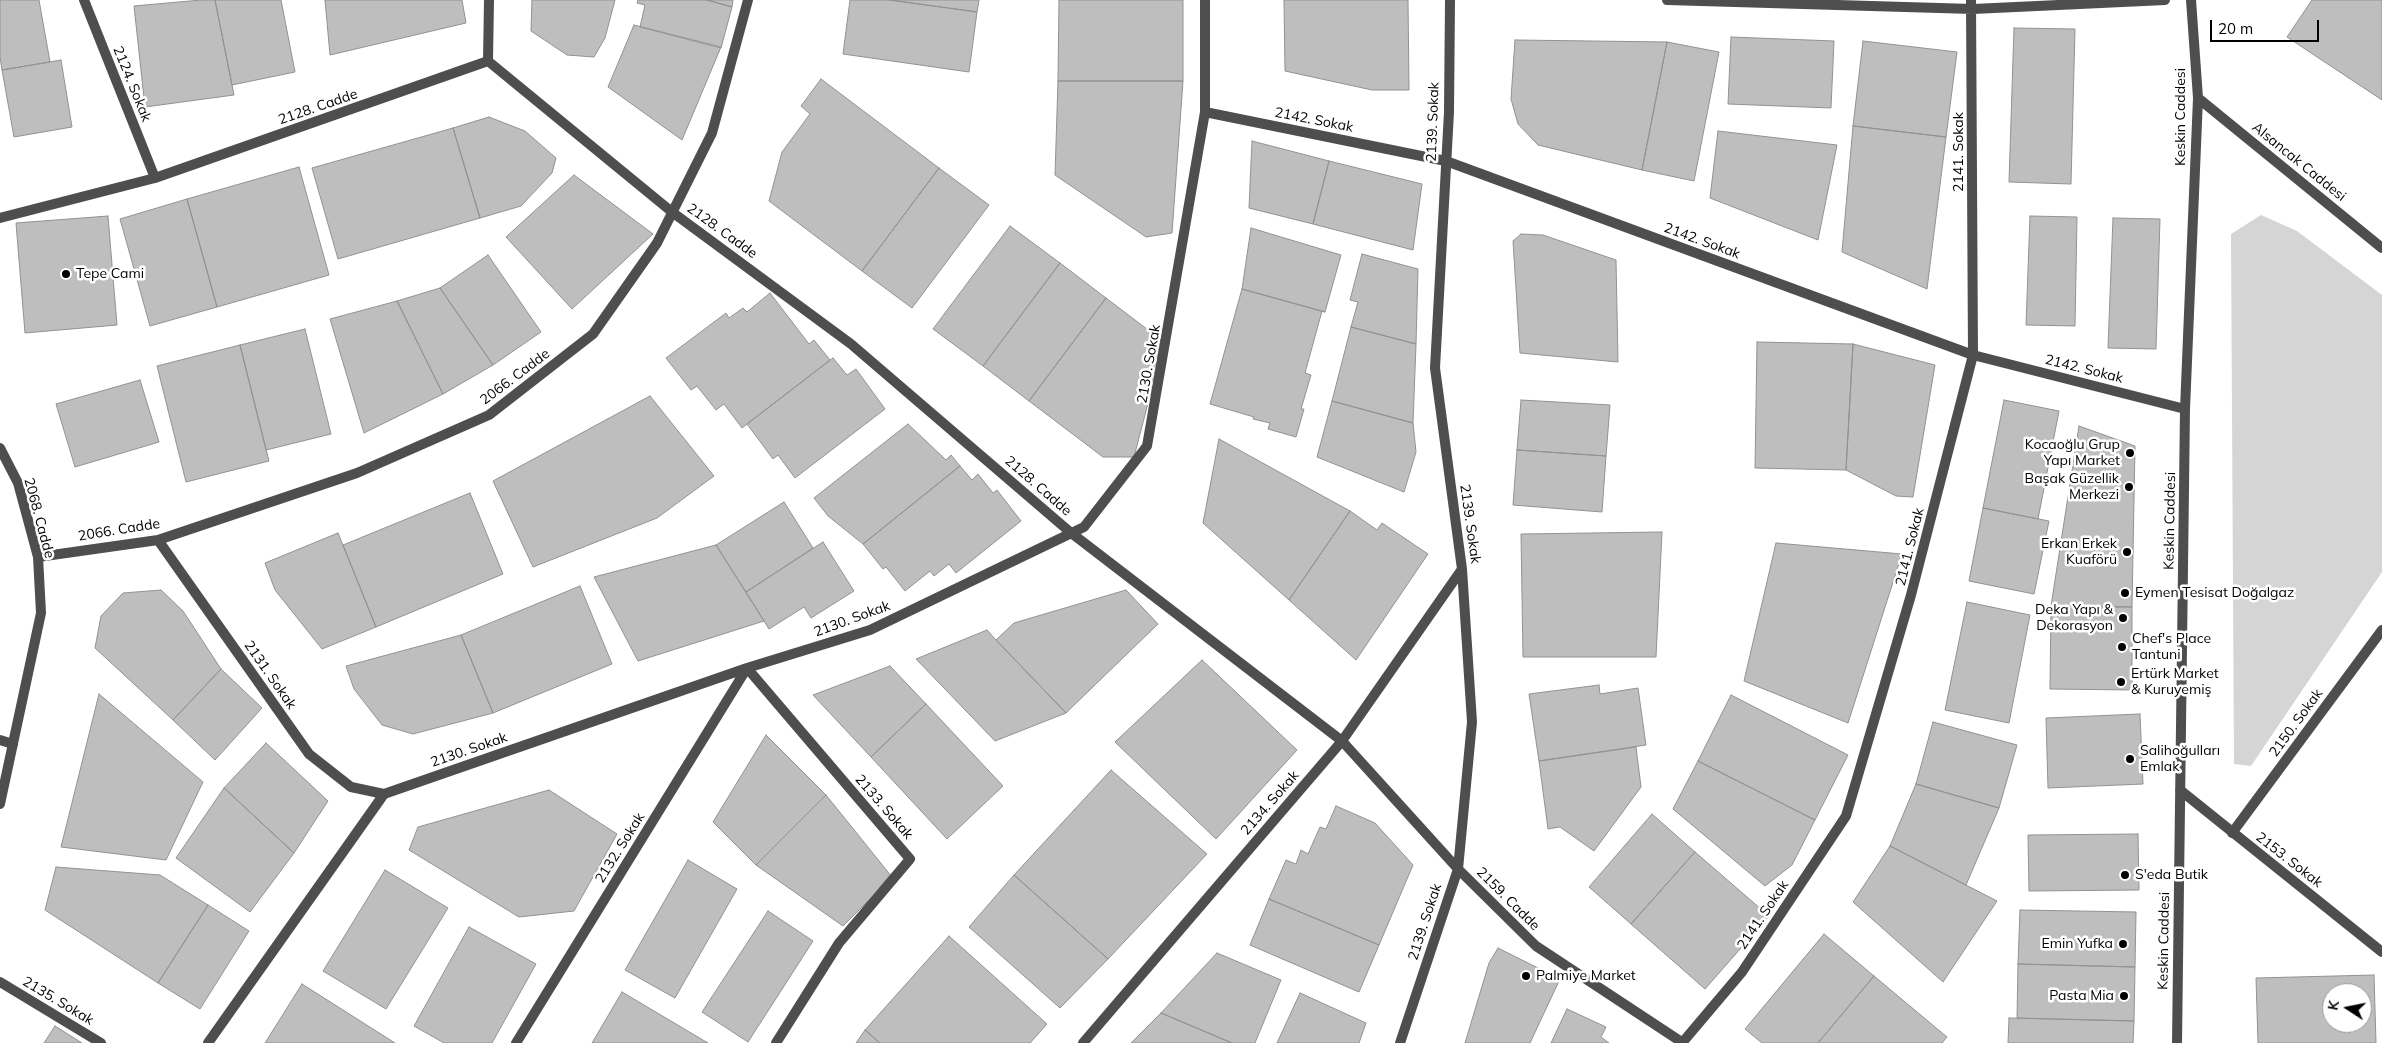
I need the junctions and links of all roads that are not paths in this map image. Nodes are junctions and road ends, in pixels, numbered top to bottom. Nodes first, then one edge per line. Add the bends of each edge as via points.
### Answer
1 (84, 0) edge
2 (489, 0) edge
3 (748, 0) edge
4 (1205, 0) edge
5 (1450, 0) edge
6 (1666, 0) edge
7 (2165, 0) edge
8 (2190, 0) edge
9 (1972, 4) edge
10 (488, 61) junction
11 (2198, 98) junction
12 (1205, 112) junction
13 (1446, 161) junction
14 (155, 178) junction
15 (672, 212) junction
16 (0, 218) edge
17 (2382, 248) edge
18 (1973, 355) junction
19 (2185, 409) junction
20 (0, 448) edge
21 (1070, 532) junction
22 (158, 540) junction
23 (38, 557) junction
24 (1462, 569) junction
25 (2382, 630) edge
26 (747, 668) junction
27 (0, 740) edge
28 (1342, 741) junction
29 (13, 744) junction
30 (2180, 790) junction
31 (384, 794) junction
32 (0, 804) edge
33 (2232, 832) junction
34 (1458, 868) junction
35 (2382, 952) edge
36 (0, 982) edge
37 (101, 1043) edge
38 (208, 1043) edge
39 (516, 1043) edge
40 (776, 1043) edge
41 (1083, 1043) edge
42 (1400, 1043) edge
43 (1682, 1043) edge
44 (2177, 1043) edge

1 - 14 street, 2124. Sokak
2 - 10 street
3 - 15 street, 2066. Cadde via 712,133
4 - 12 street, 2130. Sokak
5 - 13 street, 2139. Sokak
6 - 9 street
7 - 9 street
8 - 11 street, Keskin Caddesi
9 - 18 street, 2141. Sokak
10 - 14 street, 2128. Cadde
10 - 15 street, 2128. Cadde
11 - 17 street, Alsancak Caddesi
11 - 19 street, Keskin Caddesi
12 - 13 street, 2142. Sokak
12 - 21 street, 2130. Sokak via 1148,446 1084,527
13 - 18 street, 2142. Sokak
13 - 24 street, 2139. Sokak via 1435,368
14 - 16 street, 2128. Cadde
15 - 21 street, 2128. Cadde via 852,344
15 - 22 street, 2066. Cadde via 657,243 592,334 489,415 358,473
18 - 19 street, 2142. Sokak
18 - 43 street, 2141. Sokak via 1911,595 1846,816 1742,972
19 - 30 street, Keskin Caddesi
20 - 23 street, 2068. Cadde via 18,483
21 - 26 street, 2130. Sokak via 870,630
21 - 28 street, 2128. Cadde
22 - 23 street, 2066. Cadde
22 - 31 street, 2131. Sokak via 309,754 350,787
23 - 29 street, 2068. Cadde via 41,612
24 - 28 street, 2134. Sokak
24 - 34 street, 2139. Sokak via 1472,722
25 - 33 street, 2150. Sokak
26 - 31 street, 2130. Sokak
26 - 39 street, 2132. Sokak
26 - 40 street, 2133. Sokak via 910,858 839,943
27 - 29 street
28 - 34 street, 2159. Cadde
28 - 41 street, 2134. Sokak
29 - 32 street, 2068. Cadde
30 - 33 street, 2153. Sokak
30 - 44 street, Keskin Caddesi
31 - 38 street
33 - 35 street, 2153. Sokak
34 - 42 street, 2139. Sokak
34 - 43 street, 2159. Cadde via 1536,946
36 - 37 street, 2135. Sokak

